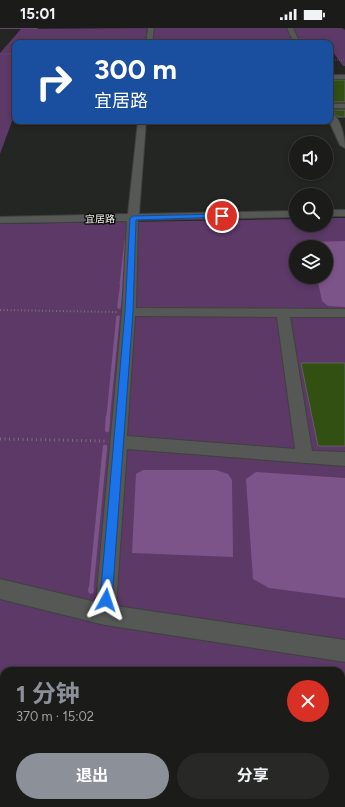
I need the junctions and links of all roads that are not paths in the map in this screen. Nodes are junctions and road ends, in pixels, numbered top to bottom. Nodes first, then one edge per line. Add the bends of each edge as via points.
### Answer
1 (151, 28) edge
2 (290, 28) edge
3 (149, 40) edge
4 (296, 40) edge
5 (333, 77) edge
6 (345, 77) edge
7 (333, 106) edge
8 (345, 106) edge
9 (333, 117) edge
10 (345, 119) edge
11 (333, 121) edge
12 (142, 124) edge
13 (345, 146) edge
14 (333, 213) edge
15 (345, 213) edge
16 (289, 214) edge
17 (133, 218) junction
18 (0, 220) edge
19 (129, 312) junction
20 (283, 313) junction
21 (345, 313) edge
22 (119, 442) junction
23 (305, 457) junction
24 (345, 459) edge
25 (0, 589) edge
26 (105, 615) junction
27 (345, 651) edge

1 - 3 street
2 - 4 street
5 - 6 street
7 - 8 street
9 - 10 street
11 - 13 street
12 - 17 street
14 - 15 street
16 - 17 street, 宜居路
17 - 18 street, 宜居路
17 - 19 street
19 - 20 street
19 - 22 street
20 - 21 street
20 - 23 street
22 - 23 street
22 - 26 street
23 - 24 street
25 - 26 street
26 - 27 street

